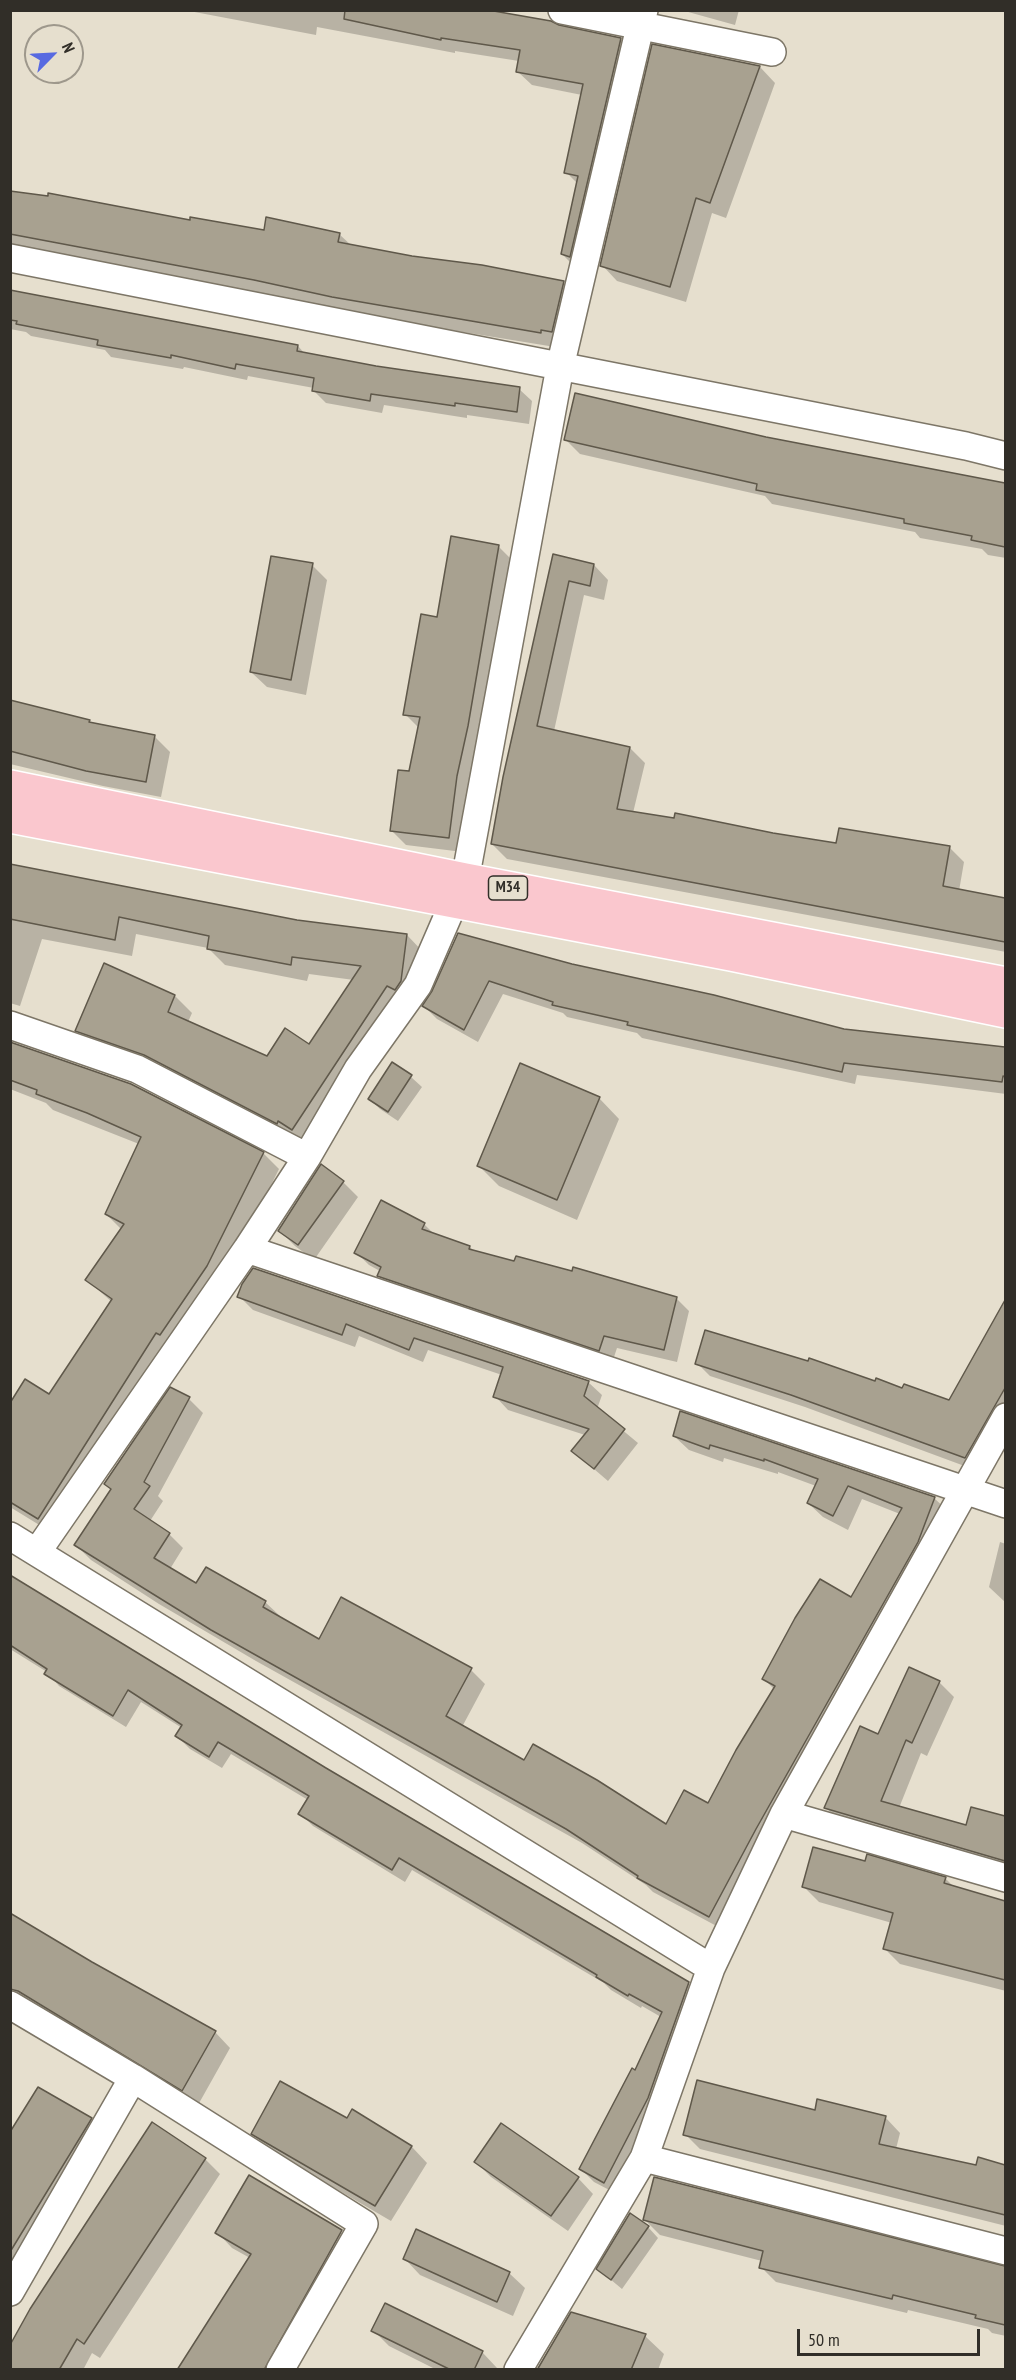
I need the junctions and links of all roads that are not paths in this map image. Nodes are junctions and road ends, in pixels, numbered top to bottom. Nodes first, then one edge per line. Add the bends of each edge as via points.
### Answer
1 (562, 10) edge
2 (642, 18) edge
3 (772, 52) dead end
4 (10, 258) edge
5 (560, 367) junction
6 (1005, 456) edge
7 (10, 787) edge
8 (10, 816) edge
9 (460, 891) junction
10 (1005, 984) edge
11 (1005, 1011) edge
12 (10, 1025) edge
13 (307, 1157) junction
14 (247, 1249) junction
15 (1005, 1417) edge
16 (965, 1491) junction
17 (1005, 1504) edge
18 (10, 1536) edge
19 (37, 1552) junction
20 (784, 1814) junction
21 (1005, 1878) edge
22 (711, 1968) junction
23 (10, 2005) edge
24 (133, 2078) junction
25 (644, 2158) junction
26 (1005, 2251) edge
27 (10, 2292) edge
28 (280, 2370) edge
29 (518, 2370) edge

1 - 2 street
2 - 3 street
2 - 5 street
4 - 5 street
5 - 6 street
5 - 9 street
7 - 9 main road, M34
8 - 9 main road, M34
9 - 10 main road, M34
9 - 11 main road, M34 via 731,954
9 - 13 street via 418,985 358,1069
12 - 13 street via 137,1069
13 - 14 street
14 - 16 street
14 - 19 street
15 - 16 street
16 - 17 street
16 - 20 street
18 - 19 street
19 - 22 street
20 - 21 street
20 - 22 street
22 - 25 street
23 - 24 street
24 - 27 street
24 - 28 street via 364,2224
25 - 26 street
25 - 29 street

